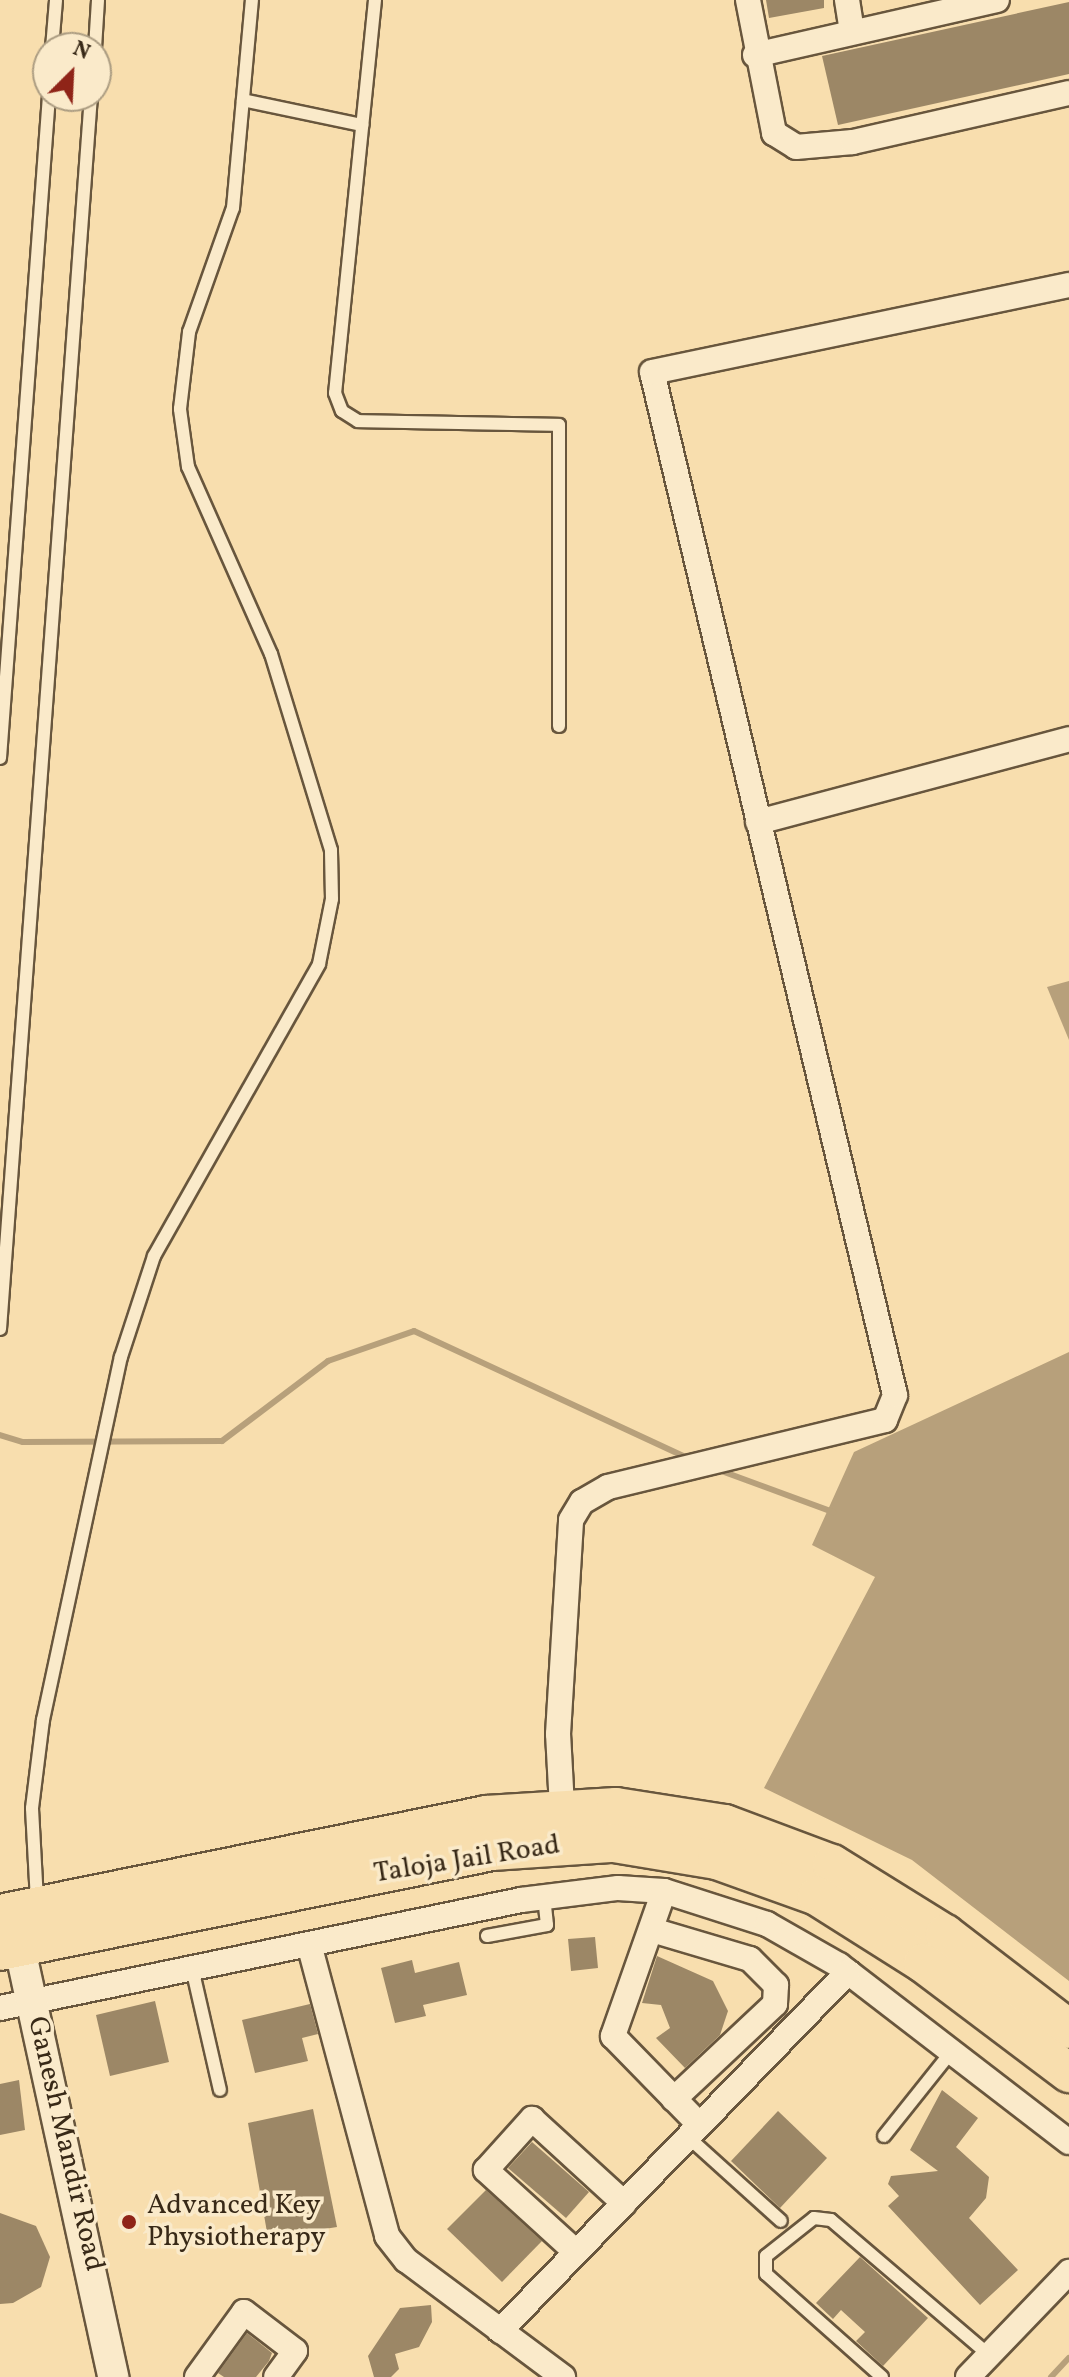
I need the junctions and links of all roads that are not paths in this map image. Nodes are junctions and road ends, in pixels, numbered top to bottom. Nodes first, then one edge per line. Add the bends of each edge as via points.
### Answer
1 (56, 0) edge
2 (98, 0) edge
3 (252, 0) edge
4 (375, 0) edge
5 (748, 0) edge
6 (847, 0) edge
7 (997, 0) edge
8 (53, 32) edge
9 (96, 32) edge
10 (852, 32) junction
11 (755, 55) junction
12 (1069, 93) edge
13 (243, 100) junction
14 (48, 112) edge
15 (90, 112) edge
16 (362, 125) junction
17 (1069, 285) edge
18 (559, 726) dead end
19 (1069, 739) edge
20 (0, 758) edge
21 (758, 822) junction
22 (0, 1329) edge
23 (562, 1807) junction
24 (664, 1891) junction
25 (544, 1897) junction
26 (26, 1927) edge
27 (652, 1930) junction
28 (487, 1936) dead end
29 (309, 1944) junction
30 (192, 1968) junction
31 (848, 1972) junction
32 (33, 2001) junction
33 (0, 2008) edge
34 (1069, 2029) edge
35 (951, 2052) junction
36 (1069, 2073) edge
37 (220, 2090) dead end
38 (674, 2099) junction
39 (694, 2130) junction
40 (884, 2136) dead end
41 (1069, 2142) edge
42 (619, 2198) junction
43 (781, 2221) dead end
44 (572, 2247) junction
45 (1069, 2272) edge
46 (500, 2331) junction
47 (989, 2355) junction
48 (113, 2377) edge
49 (197, 2377) edge
50 (276, 2377) edge
51 (563, 2377) edge
52 (882, 2377) edge
53 (968, 2377) edge

1 - 8 lane
2 - 9 lane
3 - 13 lane
4 - 16 lane
5 - 11 street
6 - 10 street
7 - 10 street
10 - 11 street
11 - 12 street via 774,133 796,147 853,142
13 - 16 lane
13 - 26 lane via 233,208 189,332 180,409 188,467 271,654 331,850 332,899 319,964 154,1256 121,1357 43,1720
14 - 20 lane
15 - 22 lane
16 - 18 lane via 335,393 358,421 559,425
17 - 21 street via 652,372
19 - 21 street
21 - 23 street via 895,1395 885,1420 608,1487 582,1502 571,1520 558,1734
23 - 26 main road, Taloja Jail Road via 486,1815
23 - 34 main road, Taloja Jail Road via 686,1816 756,1833 832,1864 921,1918
24 - 25 street
24 - 27 street
24 - 31 street via 767,1924
25 - 28 lane via 547,1925
25 - 29 street
26 - 32 street, Ganesh Mandir Road
26 - 36 main road, Taloja Jail Road via 492,1851 580,1842 649,1847 745,1867 852,1915
27 - 38 street via 613,2036
27 - 38 street via 750,1959 776,1985 775,2004
29 - 30 street
29 - 46 street via 387,2236 406,2260
30 - 32 street
30 - 37 lane
31 - 35 street
31 - 39 street
32 - 33 street
32 - 48 street, Ganesh Mandir Road
35 - 40 lane
35 - 41 street
38 - 39 street
39 - 42 street
39 - 43 lane
42 - 44 street
42 - 44 street via 532,2119 486,2170
44 - 46 street
45 - 47 street
46 - 51 street
47 - 52 lane via 831,2220 814,2218 766,2256 766,2274
47 - 53 street
49 - 50 street via 244,2312 295,2351

